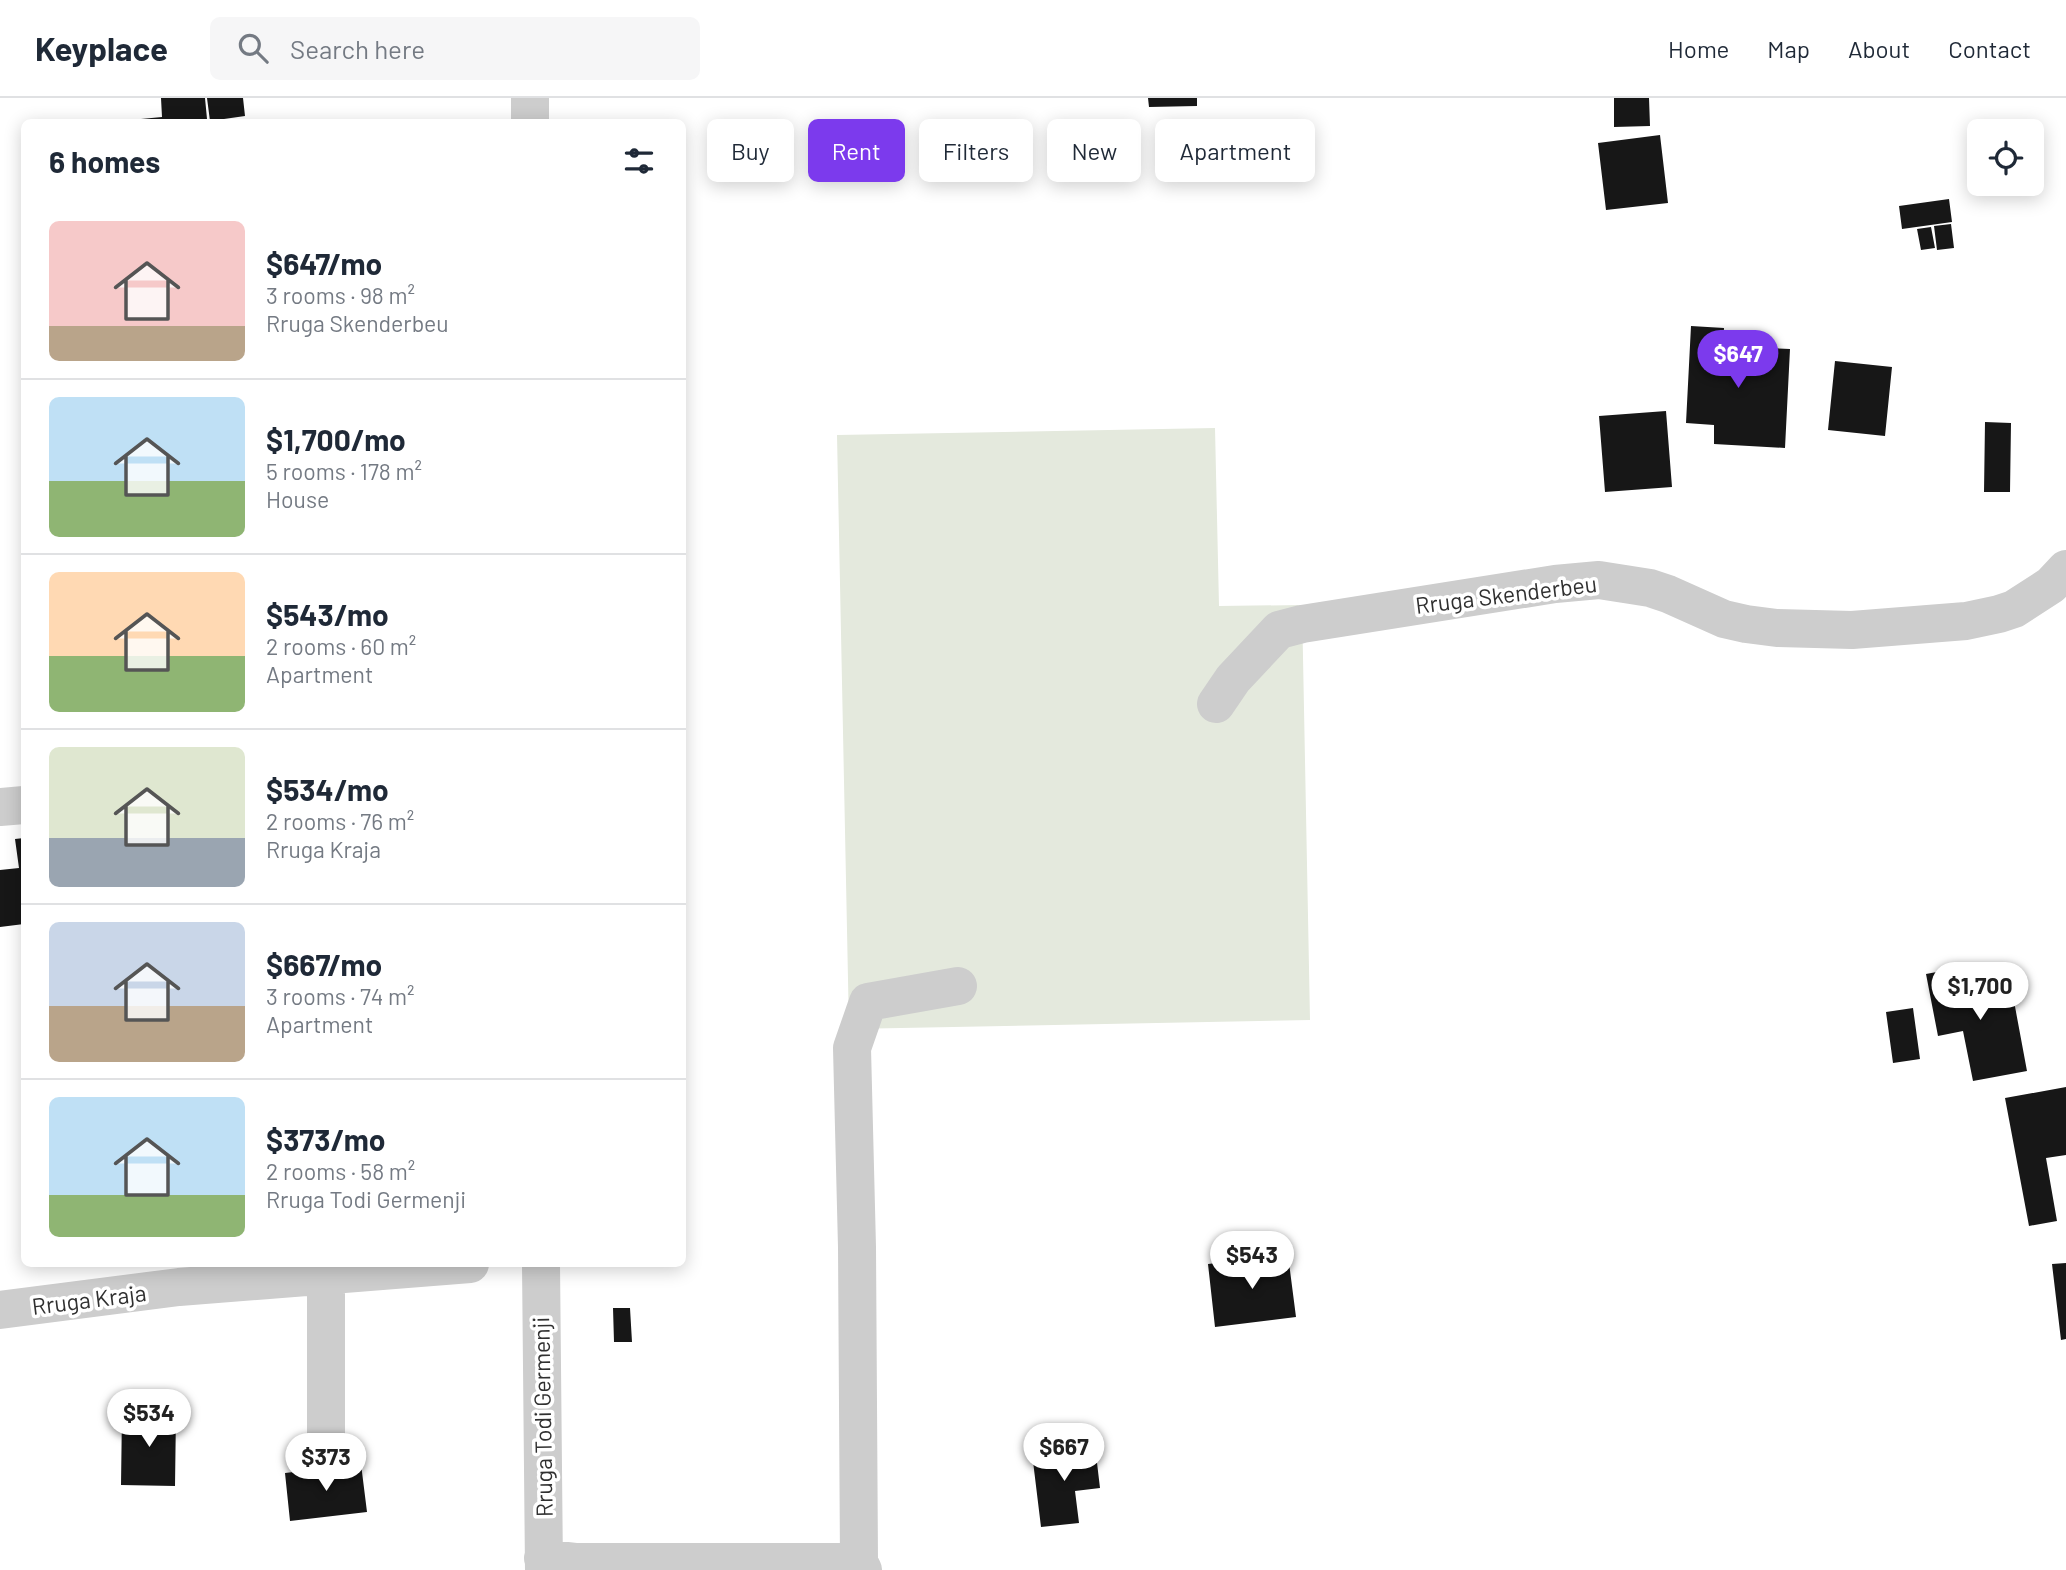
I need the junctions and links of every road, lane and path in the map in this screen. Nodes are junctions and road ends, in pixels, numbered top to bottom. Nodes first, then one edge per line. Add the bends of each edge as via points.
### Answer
1 (530, 98) edge
2 (530, 119) edge
3 (2066, 569) edge
4 (1216, 704) dead end
5 (21, 805) edge
6 (0, 807) edge
7 (958, 986) dead end
8 (431, 1267) edge
9 (541, 1267) edge
10 (178, 1275) edge
11 (326, 1275) junction
12 (0, 1310) edge
13 (326, 1460) dead end
14 (543, 1564) edge
15 (861, 1566) edge

1 - 2 street
3 - 4 street, Rruga Skenderbeu via 2051,585 1999,614 1852,630 1746,624 1650,588 1599,580 1302,624 1279,630
5 - 6 street
7 - 15 street via 868,1002 852,1048
8 - 11 street, Rruga Kraja
9 - 14 street, Rruga Todi Germenji
10 - 11 street, Rruga Kraja
10 - 12 street, Rruga Kraja
11 - 13 street
14 - 15 street

